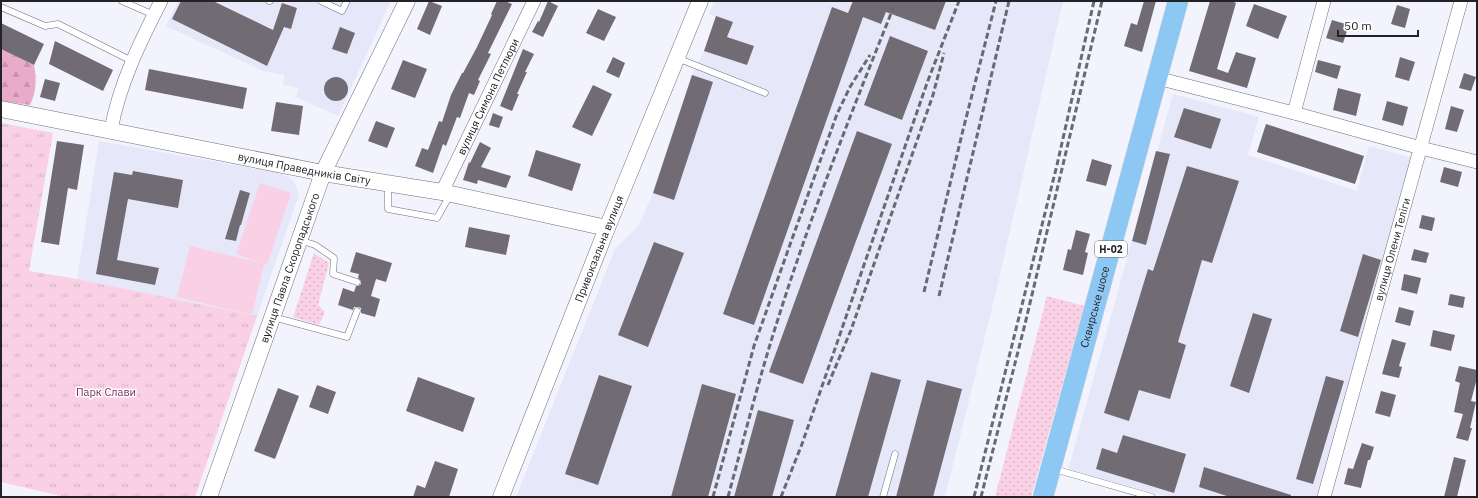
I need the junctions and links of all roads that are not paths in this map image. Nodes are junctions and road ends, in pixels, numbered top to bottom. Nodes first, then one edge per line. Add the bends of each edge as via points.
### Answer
1 (122, 1) edge
2 (161, 1) edge
3 (321, 1) edge
4 (347, 1) edge
5 (407, 1) edge
6 (534, 1) edge
7 (700, 1) edge
8 (1178, 1) edge
9 (1324, 1) edge
10 (1460, 1) edge
11 (1, 6) edge
12 (154, 15) junction
13 (677, 58) junction
14 (132, 61) junction
15 (1157, 78) junction
16 (765, 93) dead end
17 (1, 109) edge
18 (1294, 113) junction
19 (111, 130) junction
20 (1421, 148) junction
21 (1477, 162) edge
22 (323, 173) junction
23 (388, 183) junction
24 (446, 193) junction
25 (607, 228) junction
26 (299, 240) junction
27 (357, 282) dead end
28 (357, 311) dead end
29 (272, 316) junction
30 (895, 454) dead end
31 (1051, 468) junction
32 (209, 497) edge
33 (501, 497) edge
34 (883, 497) edge
35 (1043, 497) edge
36 (1152, 497) edge
37 (1324, 497) edge

1 - 12 lane
2 - 12 street
3 - 4 lane via 342,11
5 - 22 street, вулиця Павла Скоропадського
6 - 24 street, вулиця Симона Петлюри
7 - 13 street, Привокзальна вулиця
8 - 15 main road, Сквирське шосе / Н-02
9 - 18 street
10 - 20 street, вулиця Олени Теліги
11 - 14 lane via 45,26 58,24
12 - 14 street
13 - 16 lane
13 - 25 street, Привокзальна вулиця
14 - 19 street
15 - 18 street
15 - 31 main road, Сквирське шосе / Н-02
17 - 19 street, вулиця Праведників Світу
18 - 20 street
19 - 22 street, вулиця Праведників Світу
20 - 21 street
20 - 37 street, вулиця Олени Теліги
22 - 23 street, вулиця Праведників Світу
22 - 26 street, вулиця Павла Скоропадського
23 - 24 street, вулиця Праведників Світу
23 - 24 lane via 388,209 430,217 437,218
24 - 25 street, вулиця Праведників Світу
25 - 33 street, Привокзальна вулиця
26 - 27 lane via 314,245 334,258 333,274
26 - 29 street, вулиця Павла Скоропадського
28 - 29 lane via 347,337
29 - 32 street, вулиця Павла Скоропадського
30 - 34 lane
31 - 35 main road, Сквирське шосе / Н-02
31 - 36 lane

